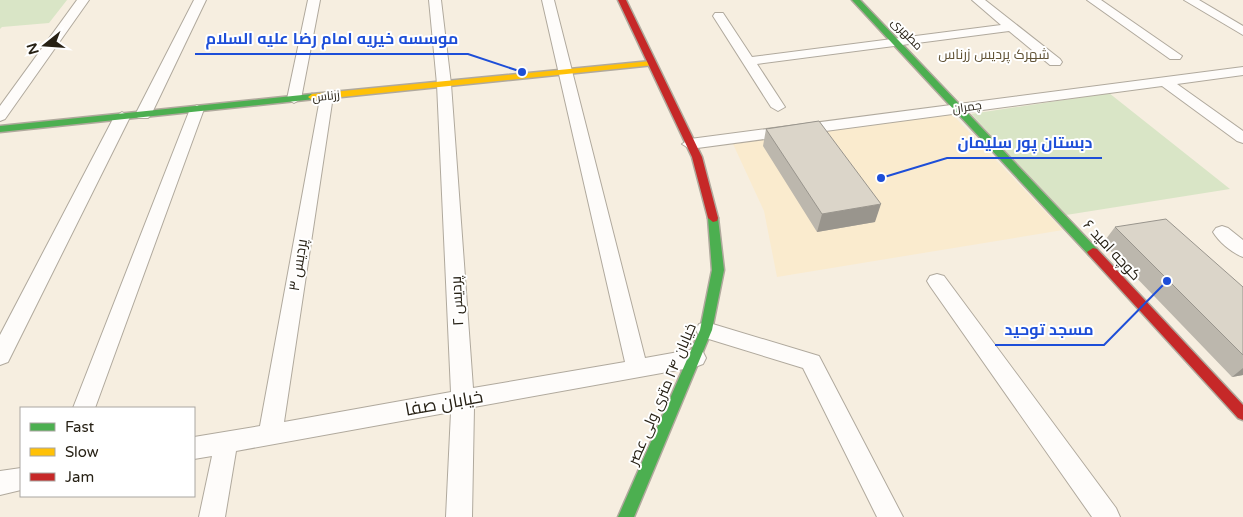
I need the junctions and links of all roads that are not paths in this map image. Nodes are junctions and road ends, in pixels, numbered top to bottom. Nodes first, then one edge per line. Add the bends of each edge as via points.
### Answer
1 (83, 0) edge
2 (200, 0) edge
3 (314, 0) edge
4 (435, 0) edge
5 (548, 0) edge
6 (622, 0) edge
7 (856, 0) edge
8 (978, 0) edge
9 (1093, 0) edge
10 (1190, 0) edge
11 (719, 16) dead end
12 (1012, 27) junction
13 (1243, 31) edge
14 (896, 42) junction
15 (1175, 56) dead end
16 (750, 61) junction
17 (1055, 62) dead end
18 (651, 64) junction
19 (1243, 71) edge
20 (567, 72) junction
21 (1164, 81) junction
22 (444, 84) junction
23 (326, 96) junction
24 (294, 99) junction
25 (778, 108) dead end
26 (959, 108) junction
27 (197, 109) junction
28 (143, 115) junction
29 (0, 116) edge
30 (122, 117) junction
31 (0, 129) edge
32 (1243, 138) edge
33 (690, 144) junction
34 (1222, 232) dead end
35 (1243, 250) edge
36 (937, 281) dead end
37 (706, 330) junction
38 (0, 356) edge
39 (695, 358) junction
40 (637, 369) junction
41 (463, 400) junction
42 (84, 407) edge
43 (1243, 414) edge
44 (270, 434) junction
45 (226, 442) junction
46 (195, 448) edge
47 (20, 479) edge
48 (0, 483) edge
49 (212, 517) edge
50 (459, 517) edge
51 (626, 517) edge
52 (890, 517) edge
53 (1106, 517) edge

1 - 29 street
2 - 28 street
3 - 24 street
4 - 22 street, پردیس ۲
5 - 20 street
6 - 18 street, خیابان ۲۴ متری ولی عصر
7 - 14 street, مطهری
8 - 12 street
9 - 15 street
10 - 13 street
11 - 16 street
12 - 14 street
12 - 17 street
14 - 16 street
14 - 26 street, مطهری
16 - 25 street
18 - 20 street, زرناس
18 - 33 street, خیابان ۲۴ متری ولی عصر
19 - 21 street, چمران
20 - 22 street, زرناس
20 - 40 street
21 - 26 street, چمران
21 - 32 street
22 - 23 street, زرناس
22 - 41 street, پردیس ۲
23 - 24 street, زرناس
23 - 44 street, پردیس ۳
24 - 27 street, زرناس
26 - 33 street, چمران
26 - 43 street, کوچه امید ۶
27 - 28 street, زرناس
27 - 42 street
28 - 30 street, زرناس
30 - 31 street, زرناس
30 - 38 street
33 - 37 street, خیابان ۲۴ متری ولی عصر via 697,157 714,228 718,270
34 - 35 street
36 - 53 street
37 - 39 street, خیابان ۲۴ متری ولی عصر
37 - 52 street via 811,362
39 - 40 street, خیابان صفا
39 - 51 street, خیابان ۲۴ متری ولی عصر
40 - 41 street, خیابان صفا
41 - 44 street, خیابان صفا
41 - 50 street, پردیس ۲
44 - 45 street, خیابان صفا
45 - 46 street, خیابان صفا
45 - 49 street
47 - 48 street

